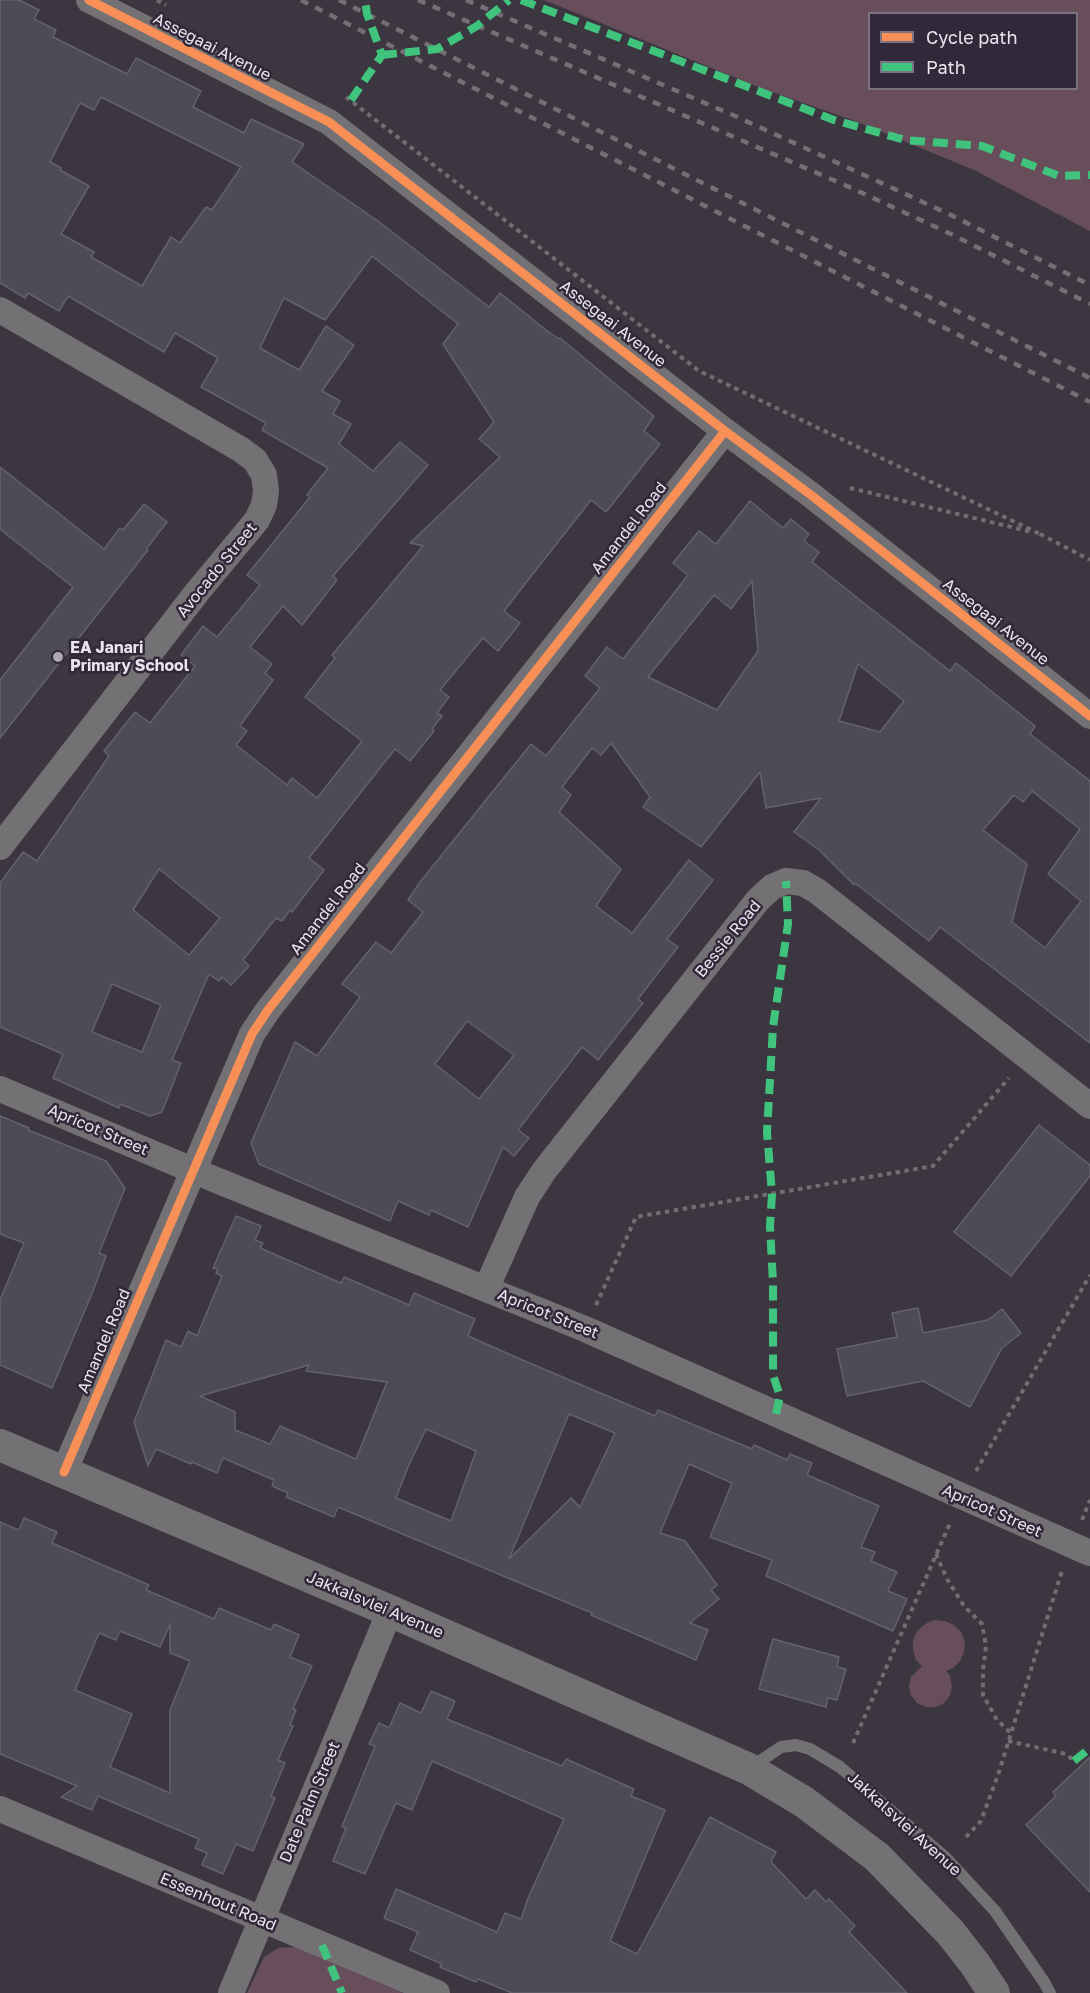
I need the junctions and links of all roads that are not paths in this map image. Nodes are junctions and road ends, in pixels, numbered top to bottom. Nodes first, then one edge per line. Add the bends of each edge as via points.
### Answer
1 (89, 0) edge
2 (0, 310) edge
3 (725, 431) junction
4 (1090, 716) edge
5 (0, 847) edge
6 (0, 1089) edge
7 (1090, 1106) edge
8 (193, 1170) junction
9 (486, 1289) junction
10 (0, 1445) edge
11 (64, 1472) junction
12 (1081, 1549) edge
13 (390, 1611) junction
14 (749, 1769) junction
15 (0, 1809) edge
16 (261, 1920) junction
17 (231, 1993) edge
18 (437, 1993) edge
19 (994, 1993) edge
20 (1050, 1993) edge

1 - 3 street, Assegaai Avenue via 329,122
2 - 5 street, Avocado Street via 240,448 255,460 264,475 266,491 257,520
3 - 4 street, Assegaai Avenue
3 - 8 street, Amandel Road via 268,1010 252,1034
6 - 8 street, Apricot Street
7 - 9 street, Bessie Road via 817,891 803,883 786,881 758,900 544,1171 527,1197
8 - 9 street, Apricot Street
8 - 11 street, Amandel Road
9 - 12 street, Apricot Street
10 - 11 street, Jakkalsvlei Avenue
11 - 13 street, Jakkalsvlei Avenue
13 - 14 street, Jakkalsvlei Avenue
13 - 16 street, Date Palm Street
14 - 19 street, Jakkalsvlei Avenue via 804,1802 883,1863 950,1932
14 - 20 lane, Jakkalsvlei Avenue via 781,1747 796,1745 840,1767 960,1873 995,1911
15 - 16 street, Essenhout Road
16 - 17 street, Date Palm Street
16 - 18 street, Essenhout Road

